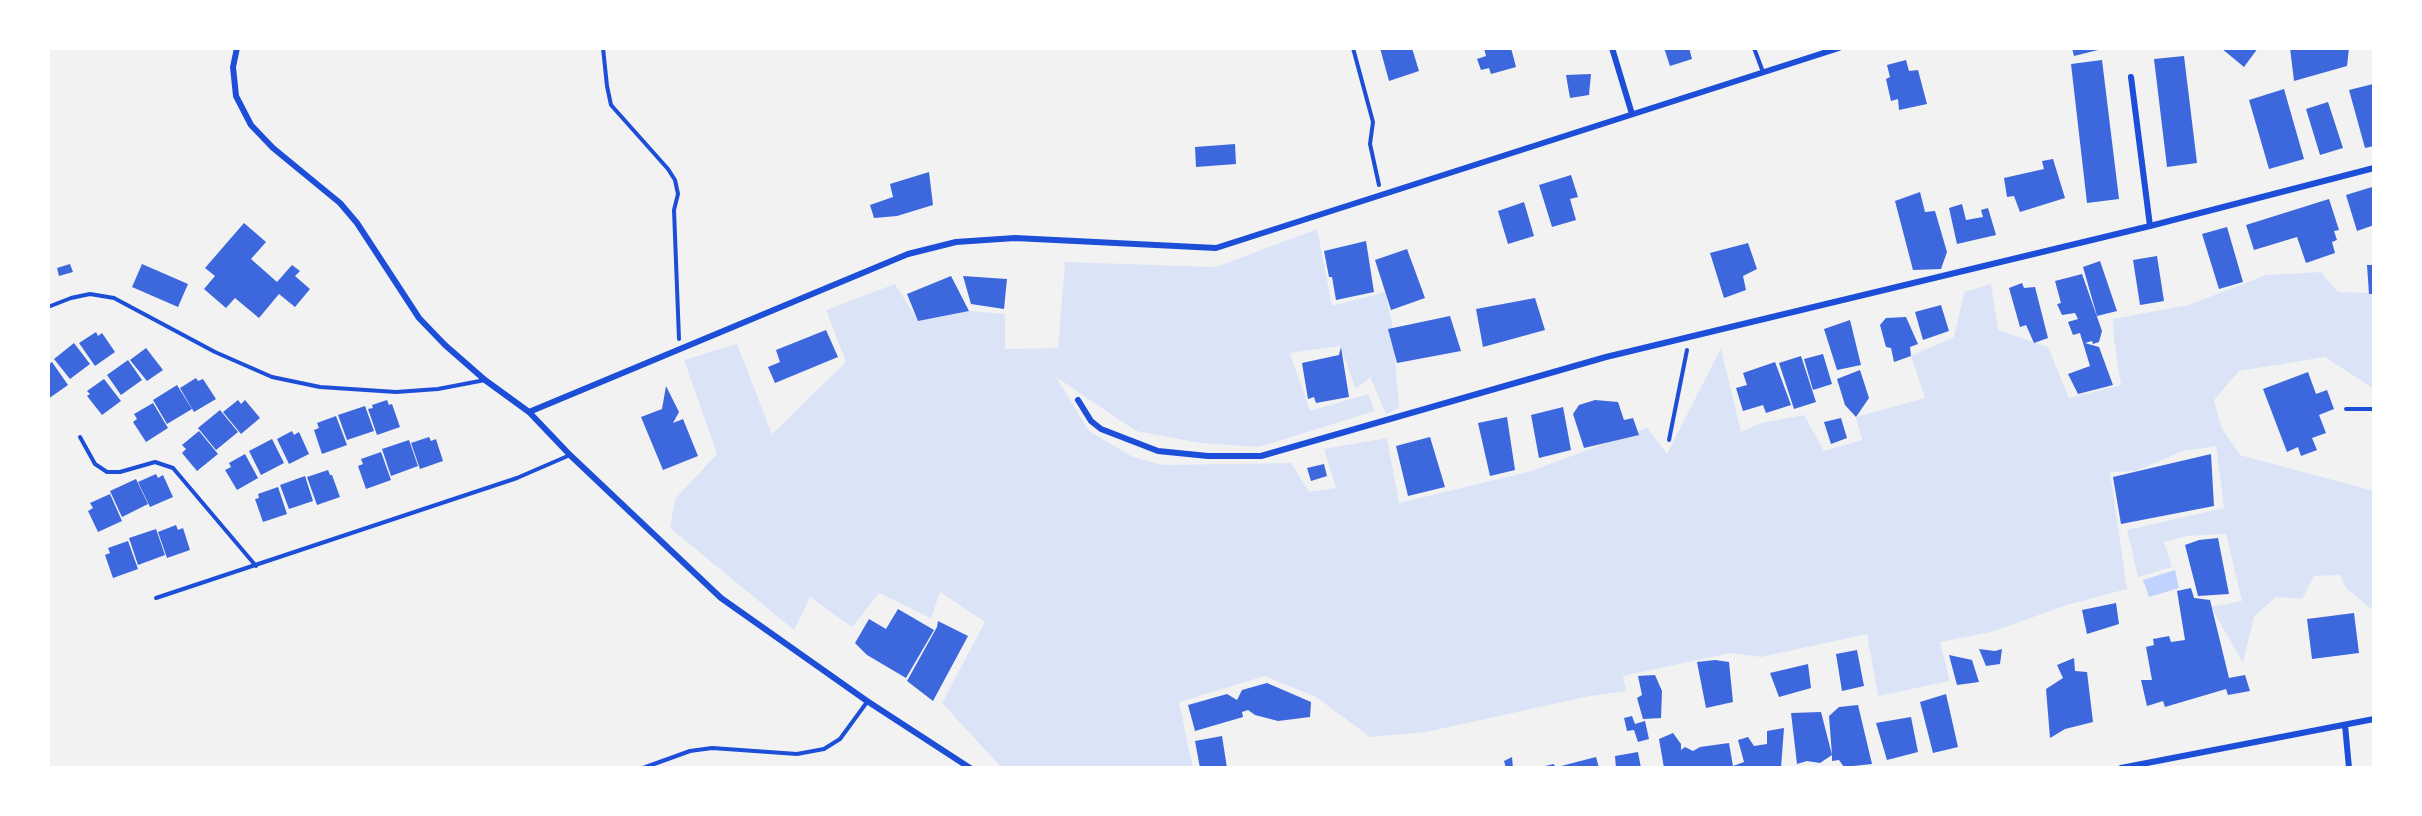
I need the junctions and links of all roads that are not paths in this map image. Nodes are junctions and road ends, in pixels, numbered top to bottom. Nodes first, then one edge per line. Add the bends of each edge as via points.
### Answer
1 (237, 48) edge
2 (1611, 48) edge
3 (1754, 48) edge
4 (1839, 48) edge
5 (1763, 72) junction
6 (2131, 77) dead end
7 (1632, 114) junction
8 (2374, 168) edge
9 (2150, 226) junction
10 (48, 307) edge
11 (485, 380) junction
12 (1078, 400) dead end
13 (2346, 409) dead end
14 (2374, 409) edge
15 (529, 412) junction
16 (80, 437) dead end
17 (570, 455) junction
18 (256, 566) junction
19 (156, 598) dead end
20 (867, 701) junction
21 (2374, 719) edge
22 (2345, 724) junction
23 (643, 768) edge
24 (970, 768) edge
25 (2121, 768) edge
26 (2349, 768) edge

1 - 11 street via 233,67 236,96 251,125 340,203 419,318
2 - 7 street
3 - 5 lane
4 - 5 street
5 - 7 street
6 - 9 street
7 - 15 street via 1216,248 1015,238 956,242 908,254
8 - 9 street
9 - 12 street via 1606,357 1261,456 1158,451 1101,429
10 - 11 lane via 90,294 114,298 215,352 272,377 320,387 396,392
11 - 15 street
13 - 14 lane
15 - 17 street
16 - 18 lane via 95,464 107,472 155,462 173,468
17 - 18 lane via 516,478
17 - 20 street via 721,598
18 - 19 lane
20 - 23 lane via 840,739 824,749 797,754 712,748 690,751
20 - 24 street
21 - 22 street
22 - 25 street
22 - 26 street

